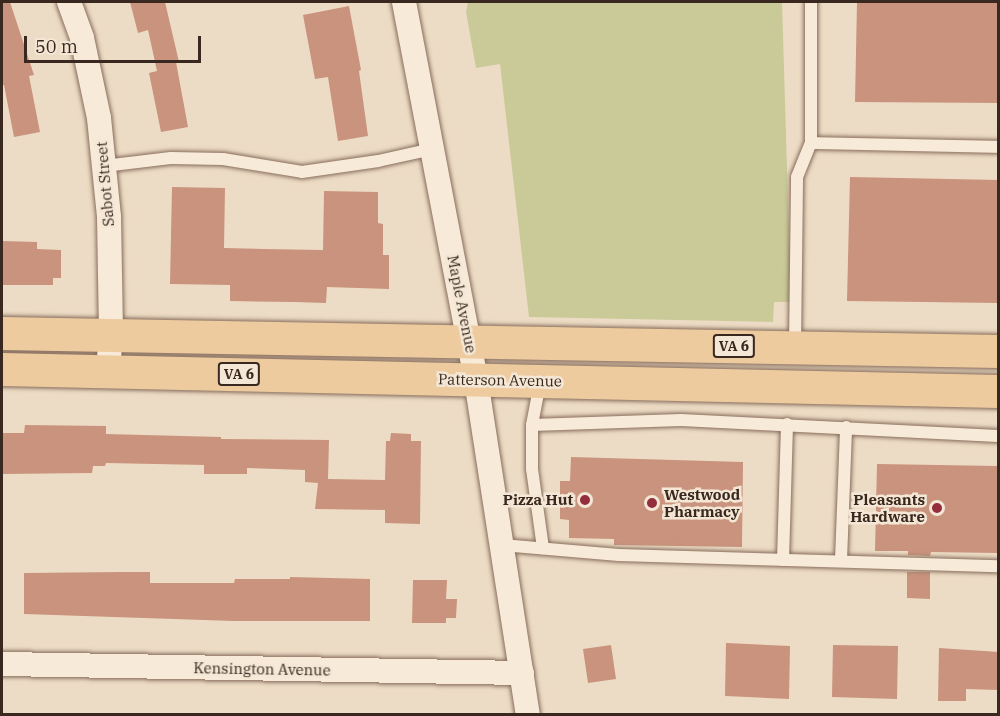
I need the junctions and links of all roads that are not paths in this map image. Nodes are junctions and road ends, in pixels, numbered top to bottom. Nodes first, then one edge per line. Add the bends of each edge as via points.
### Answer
1 (69, 2) edge
2 (404, 2) edge
3 (812, 2) edge
4 (811, 143) junction
5 (999, 147) edge
6 (432, 148) junction
7 (104, 166) junction
8 (2, 333) edge
9 (111, 335) junction
10 (469, 340) junction
11 (795, 347) junction
12 (999, 351) edge
13 (2, 369) edge
14 (108, 371) junction
15 (476, 380) junction
16 (541, 381) junction
17 (999, 391) edge
18 (787, 424) junction
19 (532, 425) junction
20 (846, 427) junction
21 (999, 436) edge
22 (502, 544) junction
23 (543, 548) junction
24 (783, 560) junction
25 (841, 560) junction
26 (999, 566) edge
27 (2, 664) edge
28 (522, 673) junction
29 (528, 714) edge

1 - 7 street, Sabot Street via 99,118
2 - 6 street, Maple Avenue
3 - 4 lane
4 - 5 lane
4 - 11 lane via 797,177
6 - 7 lane via 302,172 223,159 171,158
6 - 10 street, Maple Avenue
7 - 9 street, Sabot Street
8 - 9 main road, VA 6
9 - 10 main road, VA 6
9 - 14 street, Sabot Street
10 - 11 main road, VA 6
10 - 15 street, Maple Avenue
11 - 12 main road, VA 6
13 - 14 main road, Patterson Avenue / VA 6
14 - 15 main road, Patterson Avenue / VA 6
15 - 16 main road, Patterson Avenue / VA 6
15 - 22 street, Maple Avenue
16 - 17 main road, Patterson Avenue / VA 6
16 - 19 lane
18 - 19 lane via 681,420
18 - 20 lane
18 - 24 lane
19 - 23 lane via 532,469
20 - 21 lane
20 - 25 lane
22 - 23 lane
22 - 28 street, Maple Avenue
23 - 24 lane via 619,555
24 - 25 lane
25 - 26 lane
27 - 28 street, Kensington Avenue
28 - 29 street, Maple Avenue

